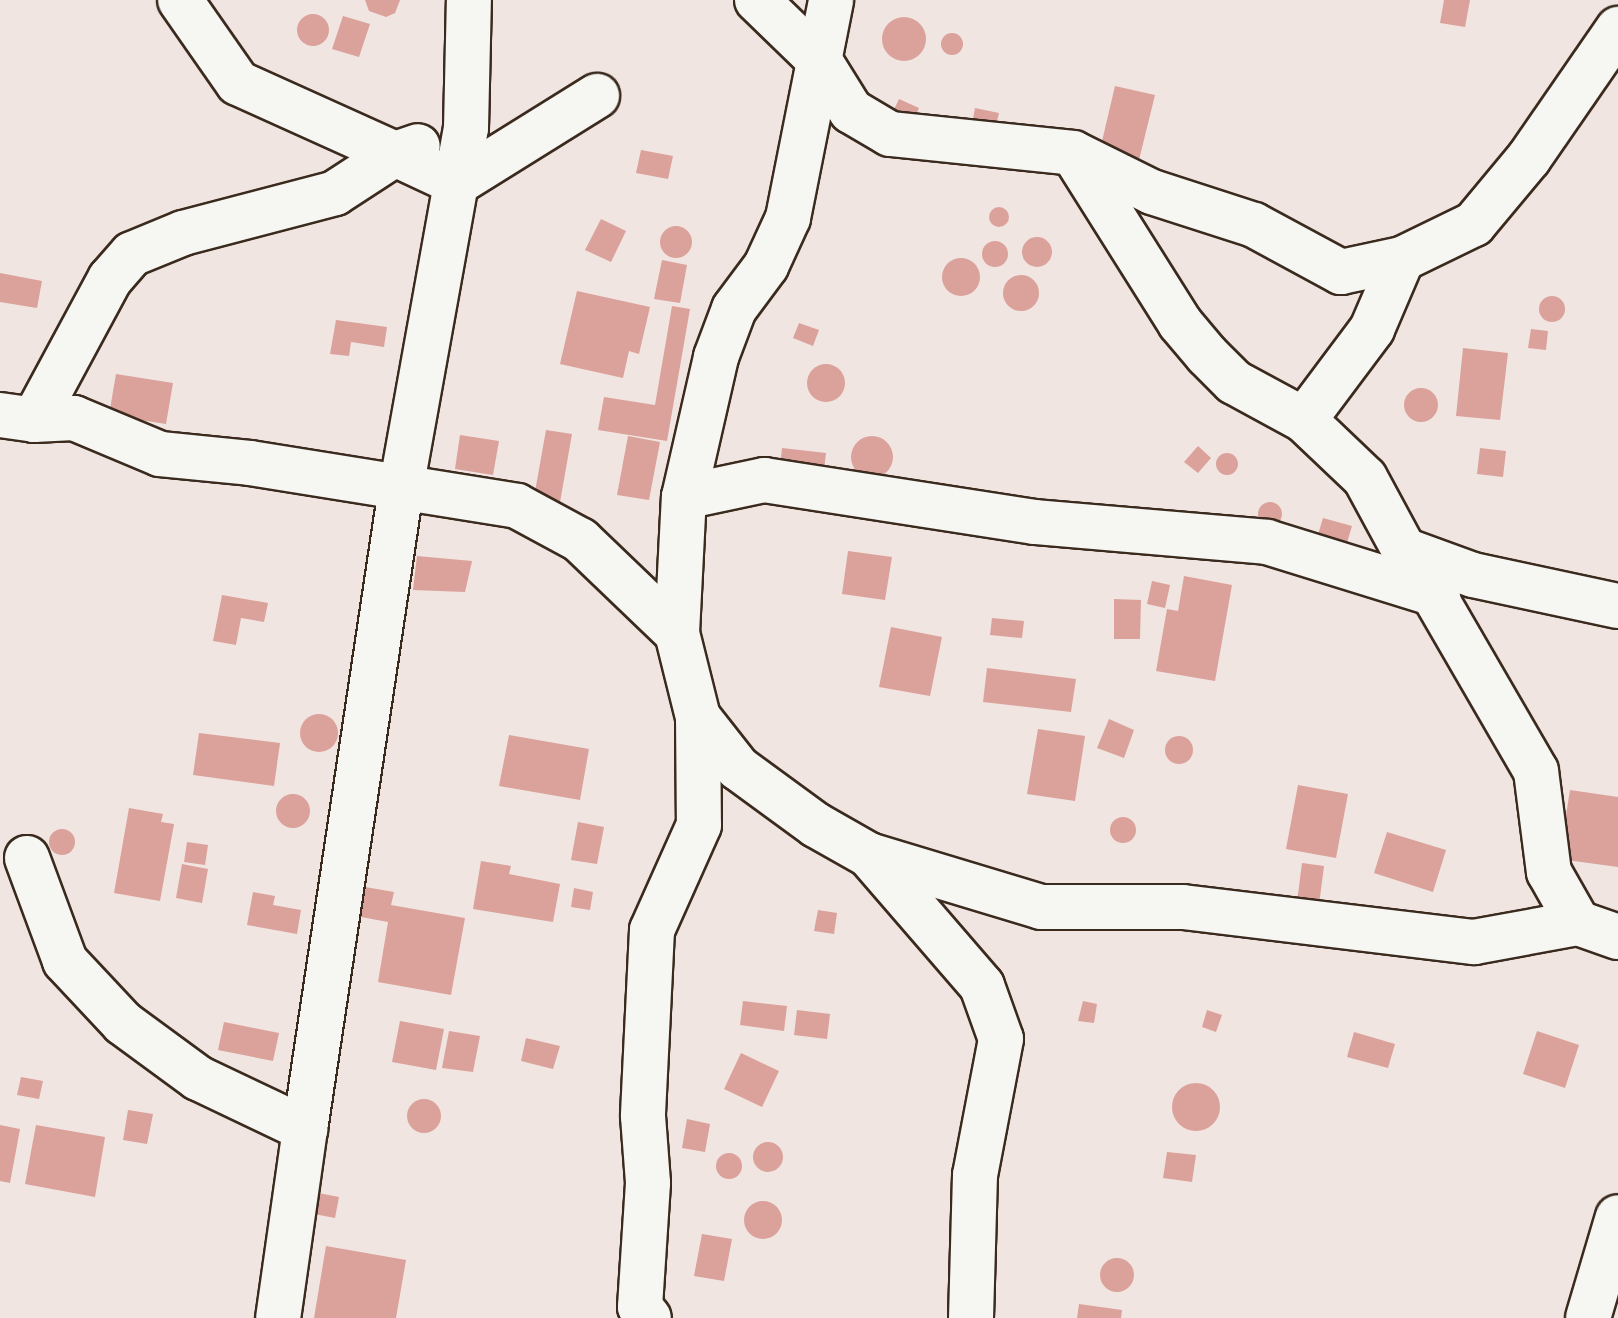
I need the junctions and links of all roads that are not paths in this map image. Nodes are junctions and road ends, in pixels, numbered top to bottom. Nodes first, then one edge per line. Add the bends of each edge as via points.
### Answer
1 (180, 0) edge
2 (469, 0) edge
3 (757, 0) edge
4 (831, 0) edge
5 (1618, 29) edge
6 (820, 61) junction
7 (597, 96) dead end
8 (466, 128) junction
9 (1073, 153) junction
10 (395, 154) junction
11 (457, 183) junction
12 (1402, 259) junction
13 (17, 418) edge
14 (1304, 420) junction
15 (401, 489) junction
16 (684, 497) junction
17 (1404, 550) junction
18 (1438, 595) junction
19 (1618, 606) edge
20 (677, 633) junction
21 (698, 717) junction
22 (869, 855) junction
23 (27, 858) dead end
24 (1598, 930) edge
25 (305, 1129) junction
26 (1618, 1217) edge
27 (643, 1314) edge
28 (278, 1318) edge
29 (971, 1318) edge
30 (1588, 1318) edge

1 - 10 street via 238,83
2 - 8 street
3 - 6 street
4 - 6 street
5 - 12 street via 1529,158 1474,224
6 - 9 street via 851,111 890,134
6 - 16 street via 788,218 766,266 734,309 720,345
7 - 11 street
8 - 10 street
8 - 11 street
9 - 12 street via 1152,192 1254,225 1341,272
9 - 14 street via 1180,323 1207,355 1234,382
10 - 11 street
10 - 13 street via 335,193 183,233 132,254
11 - 15 street
12 - 14 street via 1372,329
13 - 15 street via 74,418 160,454 250,463
14 - 17 street via 1365,478
15 - 20 street via 517,506 580,540
15 - 25 street
16 - 18 street via 764,480 1035,522 1267,542
16 - 20 street
17 - 18 street
17 - 19 street via 1473,575
18 - 24 street via 1536,771 1549,872
20 - 21 street
21 - 22 street via 738,768 816,825
21 - 27 street via 699,825 652,930 643,1116 648,1183
22 - 24 street via 1041,907 1183,907 1474,942
22 - 29 street via 982,986 1001,1039 975,1175
23 - 25 street via 65,961 123,1023 198,1078
25 - 28 street
26 - 30 street

